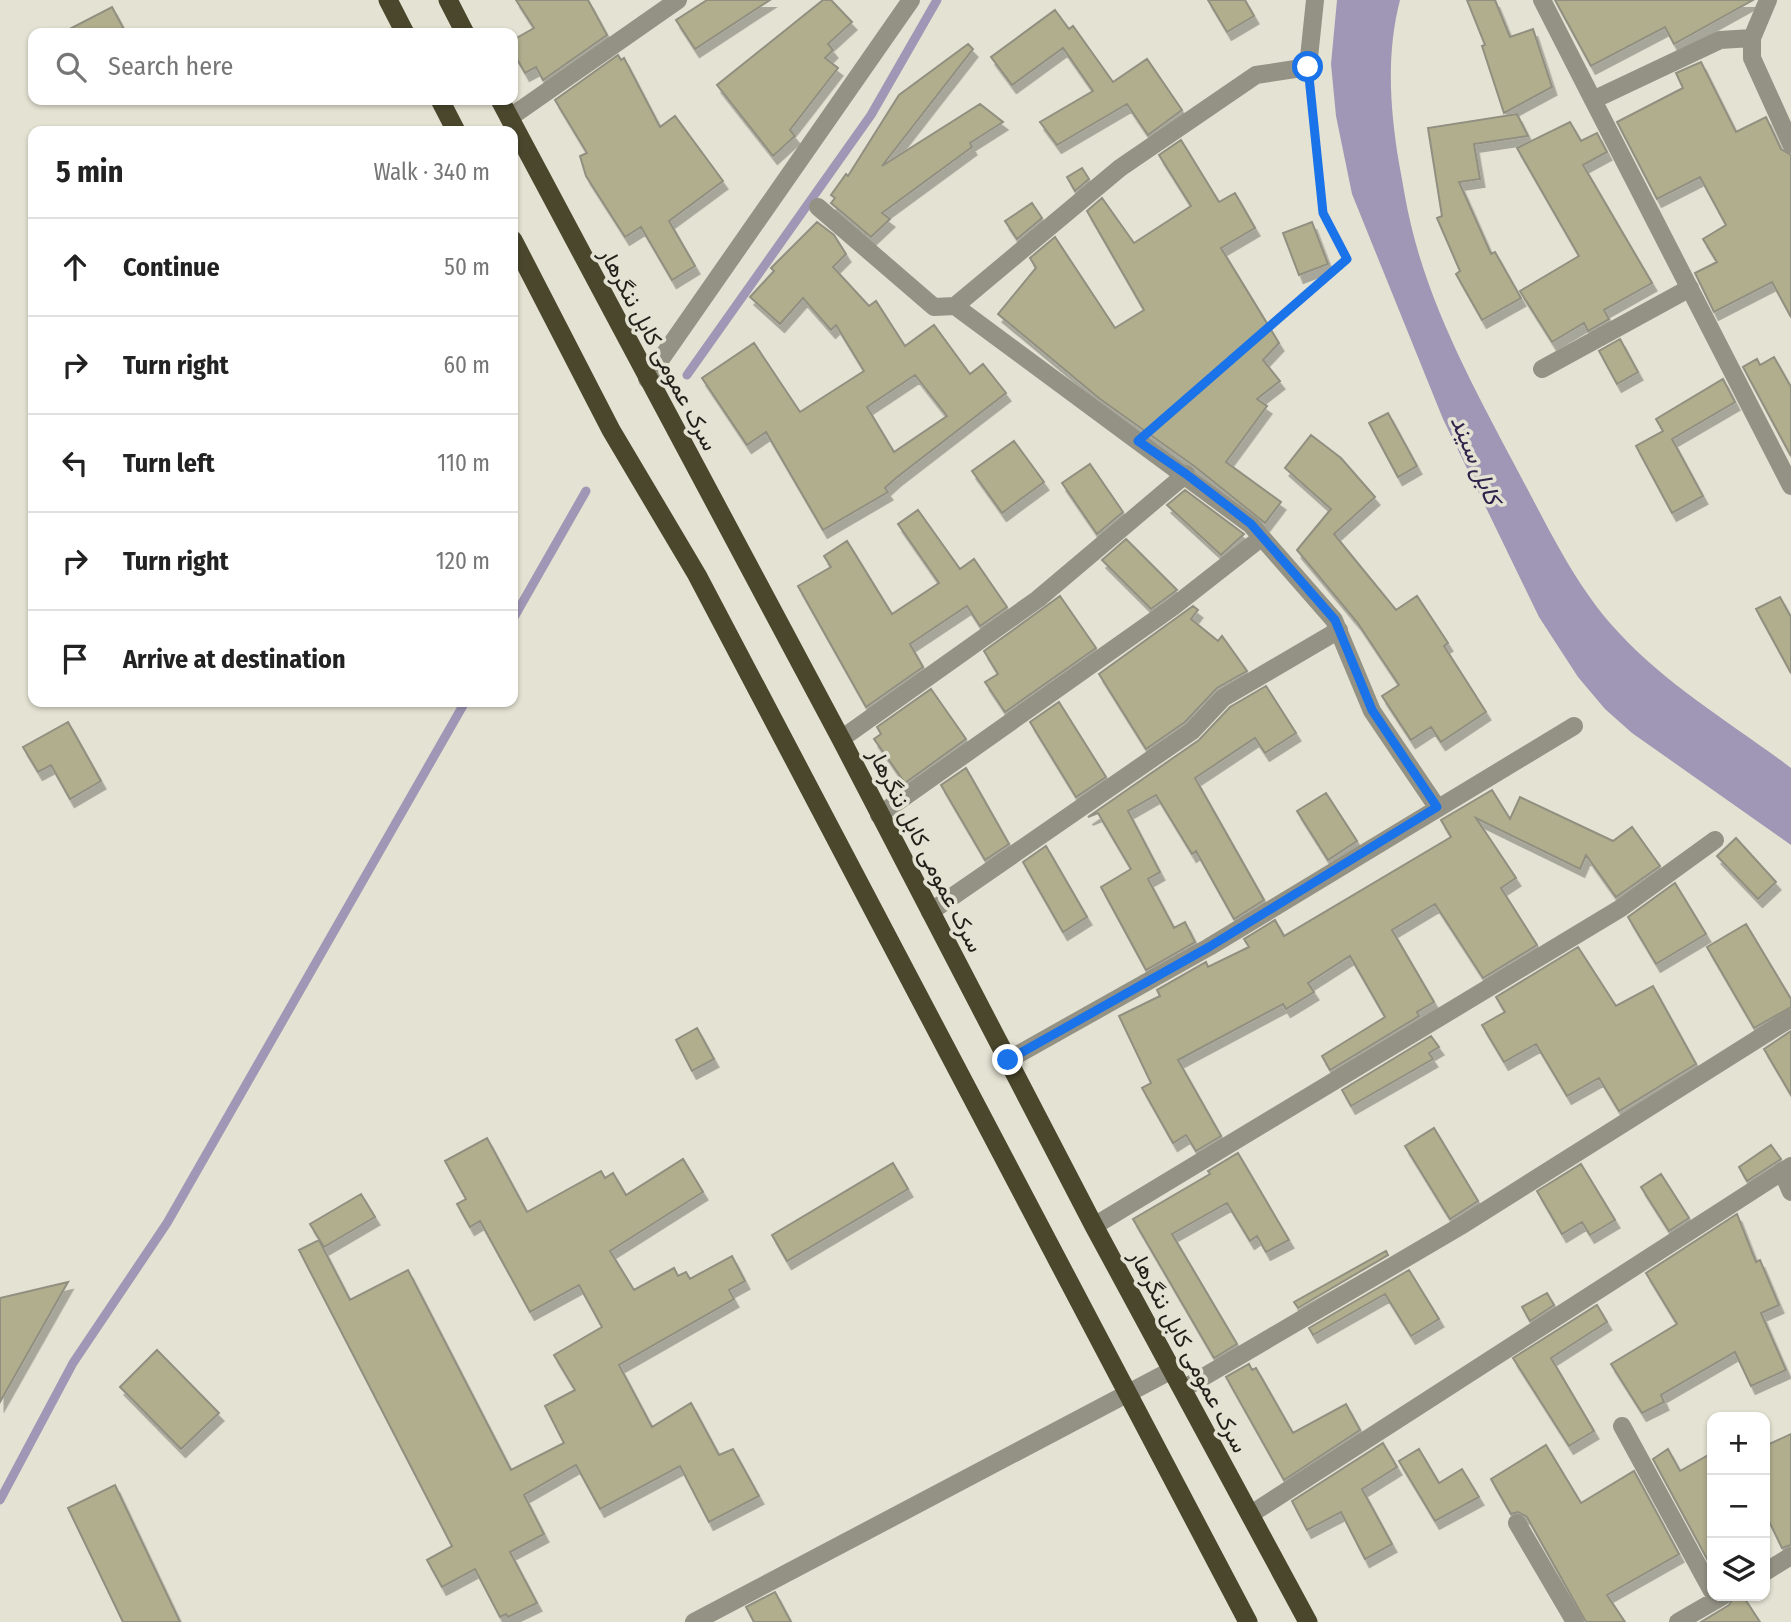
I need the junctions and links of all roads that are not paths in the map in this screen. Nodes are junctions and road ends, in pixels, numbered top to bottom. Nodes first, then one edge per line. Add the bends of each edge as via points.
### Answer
1 (388, 0) edge
2 (448, 0) edge
3 (678, 0) edge
4 (911, 0) edge
5 (1315, 0) edge
6 (1542, 0) edge
7 (1768, 0) edge
8 (402, 28) edge
9 (462, 28) edge
10 (1752, 38) junction
11 (1593, 100) junction
12 (443, 105) edge
13 (502, 105) edge
14 (509, 118) junction
15 (453, 126) edge
16 (513, 126) edge
17 (518, 135) edge
18 (1791, 144) edge
19 (818, 207) dead end
20 (518, 250) edge
21 (1690, 288) junction
22 (955, 306) junction
23 (1542, 369) dead end
24 (647, 379) junction
25 (1186, 474) junction
26 (1791, 486) edge
27 (1261, 538) junction
28 (1339, 630) junction
29 (1574, 726) dead end
30 (841, 739) junction
31 (1437, 807) junction
32 (879, 815) junction
33 (1715, 840) dead end
34 (930, 912) junction
35 (1791, 1018) edge
36 (1008, 1060) junction
37 (1786, 1169) edge
38 (1791, 1192) edge
39 (1094, 1226) junction
40 (1172, 1370) junction
41 (1183, 1390) junction
42 (1127, 1394) junction
43 (1622, 1426) dead end
44 (1251, 1514) junction
45 (1517, 1523) dead end
46 (1791, 1556) edge
47 (1770, 1569) edge
48 (1707, 1577) edge
49 (1708, 1601) edge
50 (694, 1622) edge
51 (1248, 1622) edge
52 (1308, 1622) edge
53 (1575, 1622) edge
54 (1678, 1622) edge

1 - 8 highway
2 - 9 highway
3 - 14 street
4 - 24 street
5 - 22 street via 1308,67 1256,75 1120,168
6 - 11 street
7 - 10 street
10 - 11 street via 1720,40
10 - 18 street via 1752,58
11 - 21 street
12 - 15 highway
13 - 14 highway, سرک عمومی کابل ننگرهار
14 - 16 highway, سرک عمومی کابل ننگرهار
17 - 24 highway, سرک عمومی کابل ننگرهار
19 - 22 street via 934,307
20 - 42 highway via 611,430 696,575
21 - 23 street
21 - 26 street
22 - 25 street
24 - 30 highway, سرک عمومی کابل ننگرهار
25 - 27 street via 1251,524
25 - 30 street via 1038,599
27 - 28 street
27 - 32 street via 1173,607
28 - 31 street via 1372,710
28 - 34 street via 1223,698 1192,731
29 - 31 street
30 - 32 highway, سرک عمومی کابل ننگرهار
31 - 36 street via 1209,947
32 - 34 highway, سرک عمومی کابل ننگرهار
33 - 39 street via 1621,908
34 - 36 highway, سرک عمومی کابل ننگرهار
35 - 41 street via 1464,1224
36 - 39 highway, سرک عمومی کابل ننگرهار
37 - 38 street
37 - 44 street
39 - 40 highway, سرک عمومی کابل ننگرهار
40 - 41 highway, سرک عمومی کابل ننگرهار
40 - 42 street
41 - 44 highway, سرک عمومی کابل ننگرهار
42 - 50 street
42 - 51 highway
43 - 48 street
44 - 52 highway, سرک عمومی کابل ننگرهار
45 - 53 street
46 - 47 street
49 - 54 street

